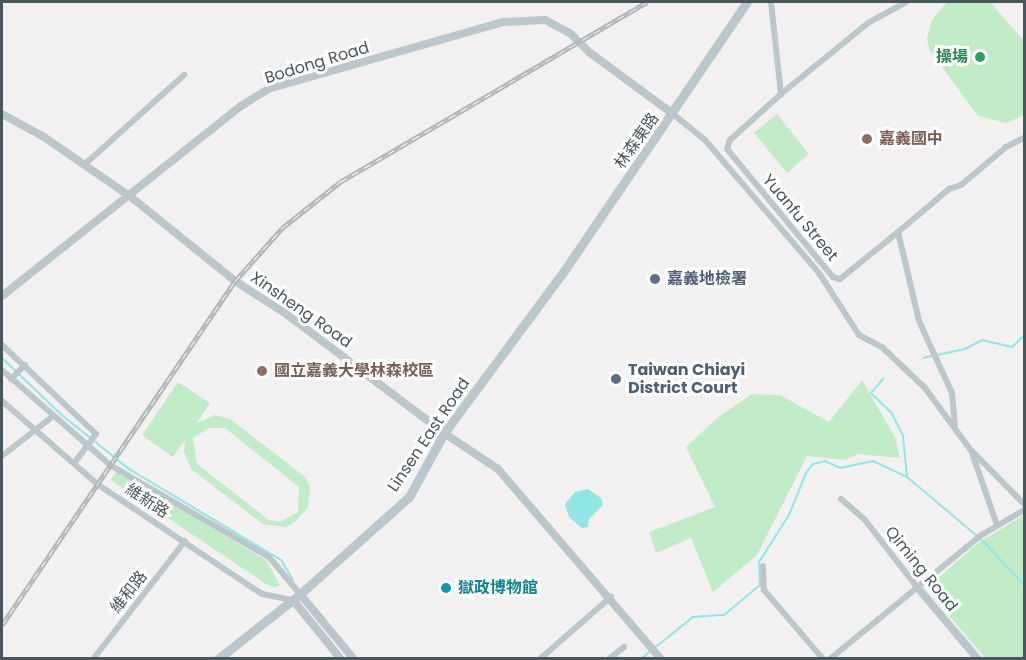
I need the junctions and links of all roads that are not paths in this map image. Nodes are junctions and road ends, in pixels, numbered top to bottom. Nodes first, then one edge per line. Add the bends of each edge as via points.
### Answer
1 (747, 2) edge
2 (771, 2) edge
3 (906, 2) edge
4 (184, 75) dead end
5 (782, 94) junction
6 (2, 114) edge
7 (674, 114) junction
8 (1024, 138) edge
9 (84, 165) junction
10 (131, 197) junction
11 (898, 232) junction
12 (2, 296) edge
13 (2, 345) edge
14 (25, 365) junction
15 (2, 369) edge
16 (11, 379) junction
17 (2, 401) edge
18 (52, 417) junction
19 (955, 425) junction
20 (36, 430) junction
21 (444, 433) junction
22 (87, 444) junction
23 (970, 449) junction
24 (2, 456) edge
25 (74, 463) junction
26 (842, 499) dead end
27 (1024, 504) edge
28 (1024, 510) edge
29 (997, 525) junction
30 (185, 542) junction
31 (763, 566) dead end
32 (917, 587) junction
33 (296, 597) junction
34 (611, 597) junction
35 (624, 647) dead end
36 (655, 654) edge
37 (94, 658) edge
38 (219, 658) edge
39 (340, 658) edge
40 (353, 658) edge
41 (541, 658) edge
42 (610, 658) edge
43 (822, 658) edge
44 (831, 658) edge
45 (975, 658) edge

1 - 7 main road, 林森東路
2 - 5 street
3 - 5 street via 868,22
4 - 9 street
5 - 11 street, Yuanfu Street via 730,140 727,149 803,243 832,277 840,279
6 - 9 street, Xinsheng Road
7 - 10 street, Bodong Road via 589,52 572,34 545,20 502,22 268,89 225,118
7 - 19 street, Yuanfu Street via 705,140 819,273 859,335 897,361
7 - 21 main road, Linsen East Road
8 - 11 street via 1006,147
9 - 10 street, Xinsheng Road
10 - 12 street, Bodong Road
10 - 21 street, Xinsheng Road via 235,281 285,313
11 - 19 street, Yuanfu Street via 930,350 952,393
13 - 14 street
14 - 16 street
14 - 22 street via 96,434
15 - 16 street
16 - 18 street
17 - 20 street, 維新路
18 - 20 street
18 - 22 street
19 - 23 street, Yuanfu Street
20 - 24 street
20 - 25 street, 維新路
21 - 33 main road, Linsen East Road via 409,496
21 - 34 street, Xinsheng Road via 511,481
22 - 25 street
22 - 33 street via 110,465 269,557
23 - 27 street, Yuanfu Street
23 - 29 street, Yuanfu Street
25 - 30 street, 維新路 via 97,484
26 - 32 street, Qiming Road via 868,524
28 - 29 street
29 - 32 street
30 - 33 street, 維新路 via 262,594
30 - 37 street, 維和路
31 - 43 street via 764,590
32 - 44 street
32 - 45 street, Qiming Road
33 - 38 main road, Linsen East Road
33 - 39 street
33 - 40 street
34 - 36 street, Xinsheng Road
34 - 41 street
35 - 42 street

